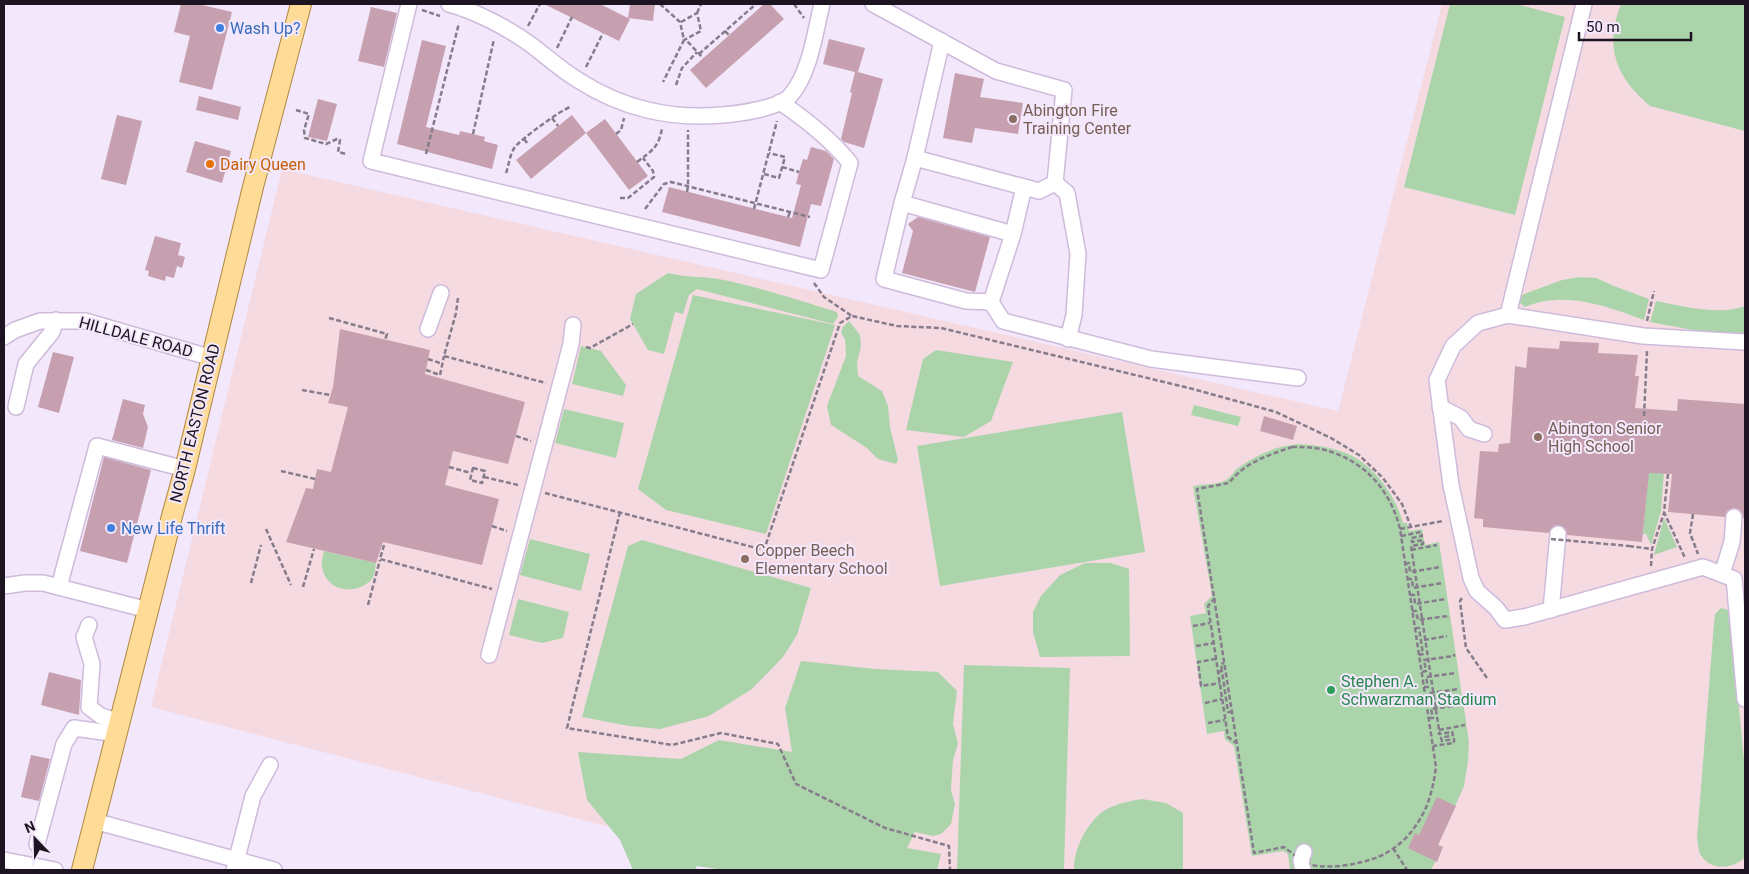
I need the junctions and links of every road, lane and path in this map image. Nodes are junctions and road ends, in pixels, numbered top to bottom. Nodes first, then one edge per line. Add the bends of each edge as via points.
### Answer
1 (301, 4) edge
2 (540, 4) edge
3 (660, 4) edge
4 (702, 4) edge
5 (756, 4) edge
6 (794, 4) edge
7 (822, 4) edge
8 (873, 4) edge
9 (1584, 4) edge
10 (412, 6) edge
11 (901, 10) edge
12 (447, 11) edge
13 (697, 13) junction
14 (572, 17) dead end
15 (805, 19) dead end
16 (452, 20) dead end
17 (680, 22) junction
18 (527, 27) dead end
19 (725, 31) junction
20 (603, 33) dead end
21 (486, 35) dead end
22 (729, 35) dead end
23 (494, 39) junction
24 (684, 40) junction
25 (500, 42) dead end
26 (946, 43) junction
27 (557, 48) dead end
28 (698, 53) junction
29 (703, 58) dead end
30 (585, 68) dead end
31 (663, 82) dead end
32 (676, 85) dead end
33 (780, 102) junction
34 (570, 107) dead end
35 (296, 110) dead end
36 (624, 117) dead end
37 (552, 118) junction
38 (777, 120) dead end
39 (558, 126) dead end
40 (662, 127) dead end
41 (688, 130) dead end
42 (473, 134) dead end
43 (616, 134) dead end
44 (524, 139) junction
45 (528, 144) dead end
46 (769, 153) junction
47 (346, 154) dead end
48 (426, 154) dead end
49 (643, 158) junction
50 (914, 158) junction
51 (637, 162) dead end
52 (782, 168) junction
53 (799, 172) dead end
54 (506, 173) dead end
55 (764, 174) junction
56 (1055, 183) junction
57 (688, 186) junction
58 (1024, 187) junction
59 (686, 192) dead end
60 (722, 194) junction
61 (620, 198) dead end
62 (721, 200) dead end
63 (756, 203) junction
64 (902, 203) junction
65 (645, 209) dead end
66 (754, 209) dead end
67 (790, 212) junction
68 (788, 217) dead end
69 (810, 217) dead end
70 (1012, 234) junction
71 (799, 264) junction
72 (1654, 291) dead end
73 (441, 293) dead end
74 (458, 298) dead end
75 (991, 302) junction
76 (1508, 315) junction
77 (852, 316) junction
78 (329, 318) dead end
79 (56, 320) junction
80 (1648, 321) dead end
81 (633, 324) dead end
82 (573, 325) dead end
83 (428, 329) dead end
84 (4, 337) edge
85 (1068, 339) junction
86 (385, 340) dead end
87 (1745, 342) edge
88 (581, 346) dead end
89 (1647, 351) dead end
90 (444, 356) junction
91 (212, 358) junction
92 (428, 359) dead end
93 (443, 364) junction
94 (426, 370) dead end
95 (1298, 378) dead end
96 (560, 386) junction
97 (302, 390) dead end
98 (330, 395) dead end
99 (16, 407) dead end
100 (1440, 407) junction
101 (1644, 416) dead end
102 (1484, 434) dead end
103 (449, 467) dead end
104 (185, 469) junction
105 (281, 471) dead end
106 (472, 474) junction
107 (1668, 474) dead end
108 (484, 477) junction
109 (315, 479) dead end
110 (533, 489) junction
111 (620, 512) junction
112 (1664, 512) junction
113 (1693, 514) dead end
114 (1734, 517) dead end
115 (1444, 521) dead end
116 (1411, 527) junction
117 (266, 529) dead end
118 (1400, 529) junction
119 (1401, 536) junction
120 (1555, 536) joint
121 (1694, 542) dead end
122 (384, 545) dead end
123 (1437, 545) dead end
124 (261, 546) dead end
125 (1679, 546) dead end
126 (314, 549) dead end
127 (1652, 549) junction
128 (1411, 550) junction
129 (1652, 554) dead end
130 (380, 559) junction
131 (1405, 564) junction
132 (1440, 567) dead end
133 (1414, 571) junction
134 (1722, 574) junction
135 (1407, 579) junction
136 (250, 583) dead end
137 (1442, 583) dead end
138 (291, 585) dead end
139 (4, 586) edge
140 (59, 587) junction
141 (303, 587) dead end
142 (1417, 587) junction
143 (506, 592) junction
144 (1410, 596) junction
145 (1215, 598) junction
146 (1462, 598) dead end
147 (1445, 599) dead end
148 (1419, 603) junction
149 (368, 605) dead end
150 (148, 610) junction
151 (1551, 610) junction
152 (1412, 611) junction
153 (1448, 618) dead end
154 (1422, 620) junction
155 (1210, 623) junction
156 (89, 625) dead end
157 (1193, 626) dead end
158 (1415, 628) junction
159 (1447, 636) dead end
160 (1423, 640) junction
161 (1214, 643) junction
162 (1196, 646) dead end
163 (1454, 654) dead end
164 (1419, 655) junction
165 (489, 656) dead end
166 (1216, 659) junction
167 (1428, 659) junction
168 (1224, 663) junction
169 (1220, 671) junction
170 (1422, 672) junction
171 (1456, 673) dead end
172 (1431, 676) junction
173 (1487, 678) dead end
174 (1220, 683) junction
175 (1424, 688) junction
176 (1459, 689) dead end
177 (1433, 692) junction
178 (1222, 699) junction
179 (1745, 699) edge
180 (1205, 703) dead end
181 (1426, 704) junction
182 (1461, 704) dead end
183 (1435, 709) junction
184 (1232, 712) junction
185 (1429, 718) junction
186 (1225, 720) junction
187 (1208, 723) dead end
188 (1465, 725) dead end
189 (118, 728) junction
190 (1439, 730) junction
191 (1237, 743) junction
192 (1433, 746) junction
193 (270, 765) dead end
194 (94, 821) junction
195 (37, 844) dead end
196 (1393, 848) junction
197 (4, 860) edge
198 (1303, 861) edge
199 (236, 865) edge
200 (55, 870) edge
201 (82, 870) edge
202 (274, 870) edge
203 (950, 870) edge
204 (1407, 870) edge

1 - 91 main road, NORTH EASTON ROAD
2 - 18 path
3 - 17 path
4 - 13 path
5 - 19 path
6 - 15 path
7 - 33 street via 805,72 790,97
8 - 11 street
9 - 76 street
10 - 12 path
10 - 71 street via 371,161
11 - 26 street
12 - 33 street via 458,6 498,24 606,97 654,113 706,117 747,113
13 - 17 path
13 - 24 path via 701,31
14 - 27 path
16 - 48 path via 460,23
17 - 24 path
19 - 22 path
19 - 28 path
20 - 30 path
21 - 23 path
23 - 25 path
23 - 42 path
24 - 28 path
24 - 31 path
26 - 50 street
26 - 56 street via 996,70 1064,90
28 - 29 path
28 - 32 path via 685,63
33 - 71 street via 850,162 821,270
34 - 37 path
35 - 47 path via 309,114 305,138 326,144 340,140 338,152
36 - 43 path
37 - 39 path
37 - 44 path
38 - 46 path
40 - 49 path via 654,149
41 - 57 path
44 - 45 path
44 - 54 path via 515,146
46 - 52 path via 785,157
46 - 55 path
49 - 51 path
49 - 61 path via 654,178 628,198
50 - 58 street
50 - 64 street
52 - 53 path
52 - 55 path via 780,178
55 - 63 path
56 - 58 street via 1039,191
56 - 85 street via 1066,193 1078,254 1074,315
57 - 59 path
57 - 60 path
57 - 65 path via 671,182 664,184
58 - 70 street
60 - 62 path
60 - 63 path
63 - 66 path
63 - 67 path
64 - 70 street
64 - 75 street via 884,279 966,301
67 - 68 path
67 - 69 path
70 - 75 street
71 - 77 path via 824,297
72 - 80 path
73 - 83 street
74 - 90 path
75 - 85 street via 1003,321
76 - 87 street via 1643,336
76 - 100 street via 1478,323 1453,346 1437,380
77 - 111 path via 840,323 764,550
77 - 116 path via 897,326 941,328 1276,412 1359,455 1383,478 1402,504
78 - 86 path via 387,334
79 - 84 street, HILLDALE ROAD via 40,321
79 - 91 street, HILLDALE ROAD via 85,321
79 - 99 street via 52,332 26,364
81 - 88 path via 590,348
82 - 96 street
85 - 95 street via 1151,359
89 - 101 path
90 - 93 path
90 - 96 path
91 - 104 main road, NORTH EASTON ROAD
92 - 93 path
93 - 94 path via 440,375
96 - 110 street
97 - 98 path
100 - 102 street via 1461,418 1469,429
100 - 151 street via 1451,485 1476,591 1505,620
103 - 106 path
104 - 140 street via 97,446
104 - 150 main road, NORTH EASTON ROAD
105 - 109 path
106 - 108 path via 473,468 485,471
106 - 108 path via 470,480 482,483
107 - 112 path
108 - 110 path
110 - 111 path
110 - 143 street
111 - 203 path via 567,728 672,745 721,734 778,744 796,784 885,828 950,846
112 - 125 path
112 - 127 path
113 - 121 path via 1690,533
114 - 134 street via 1732,542
115 - 116 path
116 - 118 path
117 - 138 path
118 - 119 path
118 - 145 path via 1396,512 1383,489 1352,461 1314,448 1292,447 1266,456 1246,466 1229,483 1197,489
119 - 128 path via 1421,532 1422,536 1411,538 1412,542 1423,540 1423,544 1411,546
119 - 131 path
120 - 127 path, bridge
120 - 151 street
122 - 130 path
123 - 128 path
124 - 136 path
126 - 141 path
127 - 129 path
128 - 133 path
130 - 143 path
130 - 149 path
131 - 133 path via 1409,563 1410,572
131 - 135 path
132 - 133 path
133 - 142 path
134 - 151 street via 1703,567
134 - 179 street via 1734,579
135 - 142 path via 1412,579 1413,588
135 - 144 path
137 - 142 path
139 - 140 street via 43,583
140 - 150 street
142 - 148 path
143 - 165 street
144 - 148 path via 1414,595 1415,604
144 - 152 path
145 - 155 path via 1208,606
145 - 168 path
146 - 173 path via 1466,648
147 - 148 path
148 - 154 path
150 - 189 main road, NORTH EASTON ROAD
152 - 154 path via 1416,611 1418,620
152 - 158 path
153 - 154 path
154 - 160 path
155 - 157 path
155 - 161 path
156 - 189 street via 84,637 92,664 89,707
158 - 160 path via 1419,628
158 - 164 path
159 - 160 path
160 - 164 path via 1423,654
160 - 167 path
161 - 162 path
161 - 166 path
163 - 167 path
164 - 170 path
166 - 169 path
166 - 174 path via 1198,662 1202,686
167 - 170 path via 1424,660 1426,671
167 - 172 path
168 - 169 path
168 - 184 path
169 - 174 path
169 - 184 path via 1228,712
170 - 175 path
171 - 172 path
172 - 175 path via 1426,677 1428,687
172 - 177 path
174 - 178 path
175 - 181 path
176 - 177 path
177 - 181 path via 1429,693 1431,703
177 - 183 path
178 - 180 path
178 - 186 path
181 - 185 path
182 - 183 path
183 - 185 path via 1431,709 1433,718
183 - 190 path
184 - 191 path
185 - 192 path
186 - 187 path
186 - 191 path via 1228,737
188 - 190 path
189 - 194 main road, NORTH EASTON ROAD
189 - 195 street via 74,728 64,744
190 - 192 path via 1439,734 1452,732 1453,736 1441,738 1442,741 1454,739 1454,743
191 - 198 path via 1254,853 1284,847
192 - 196 path via 1436,767 1426,808 1415,828
193 - 199 street via 253,796
194 - 199 street
194 - 201 main road, NORTH EASTON ROAD
196 - 198 path via 1371,859 1336,866
196 - 204 path
197 - 200 street
199 - 202 street

